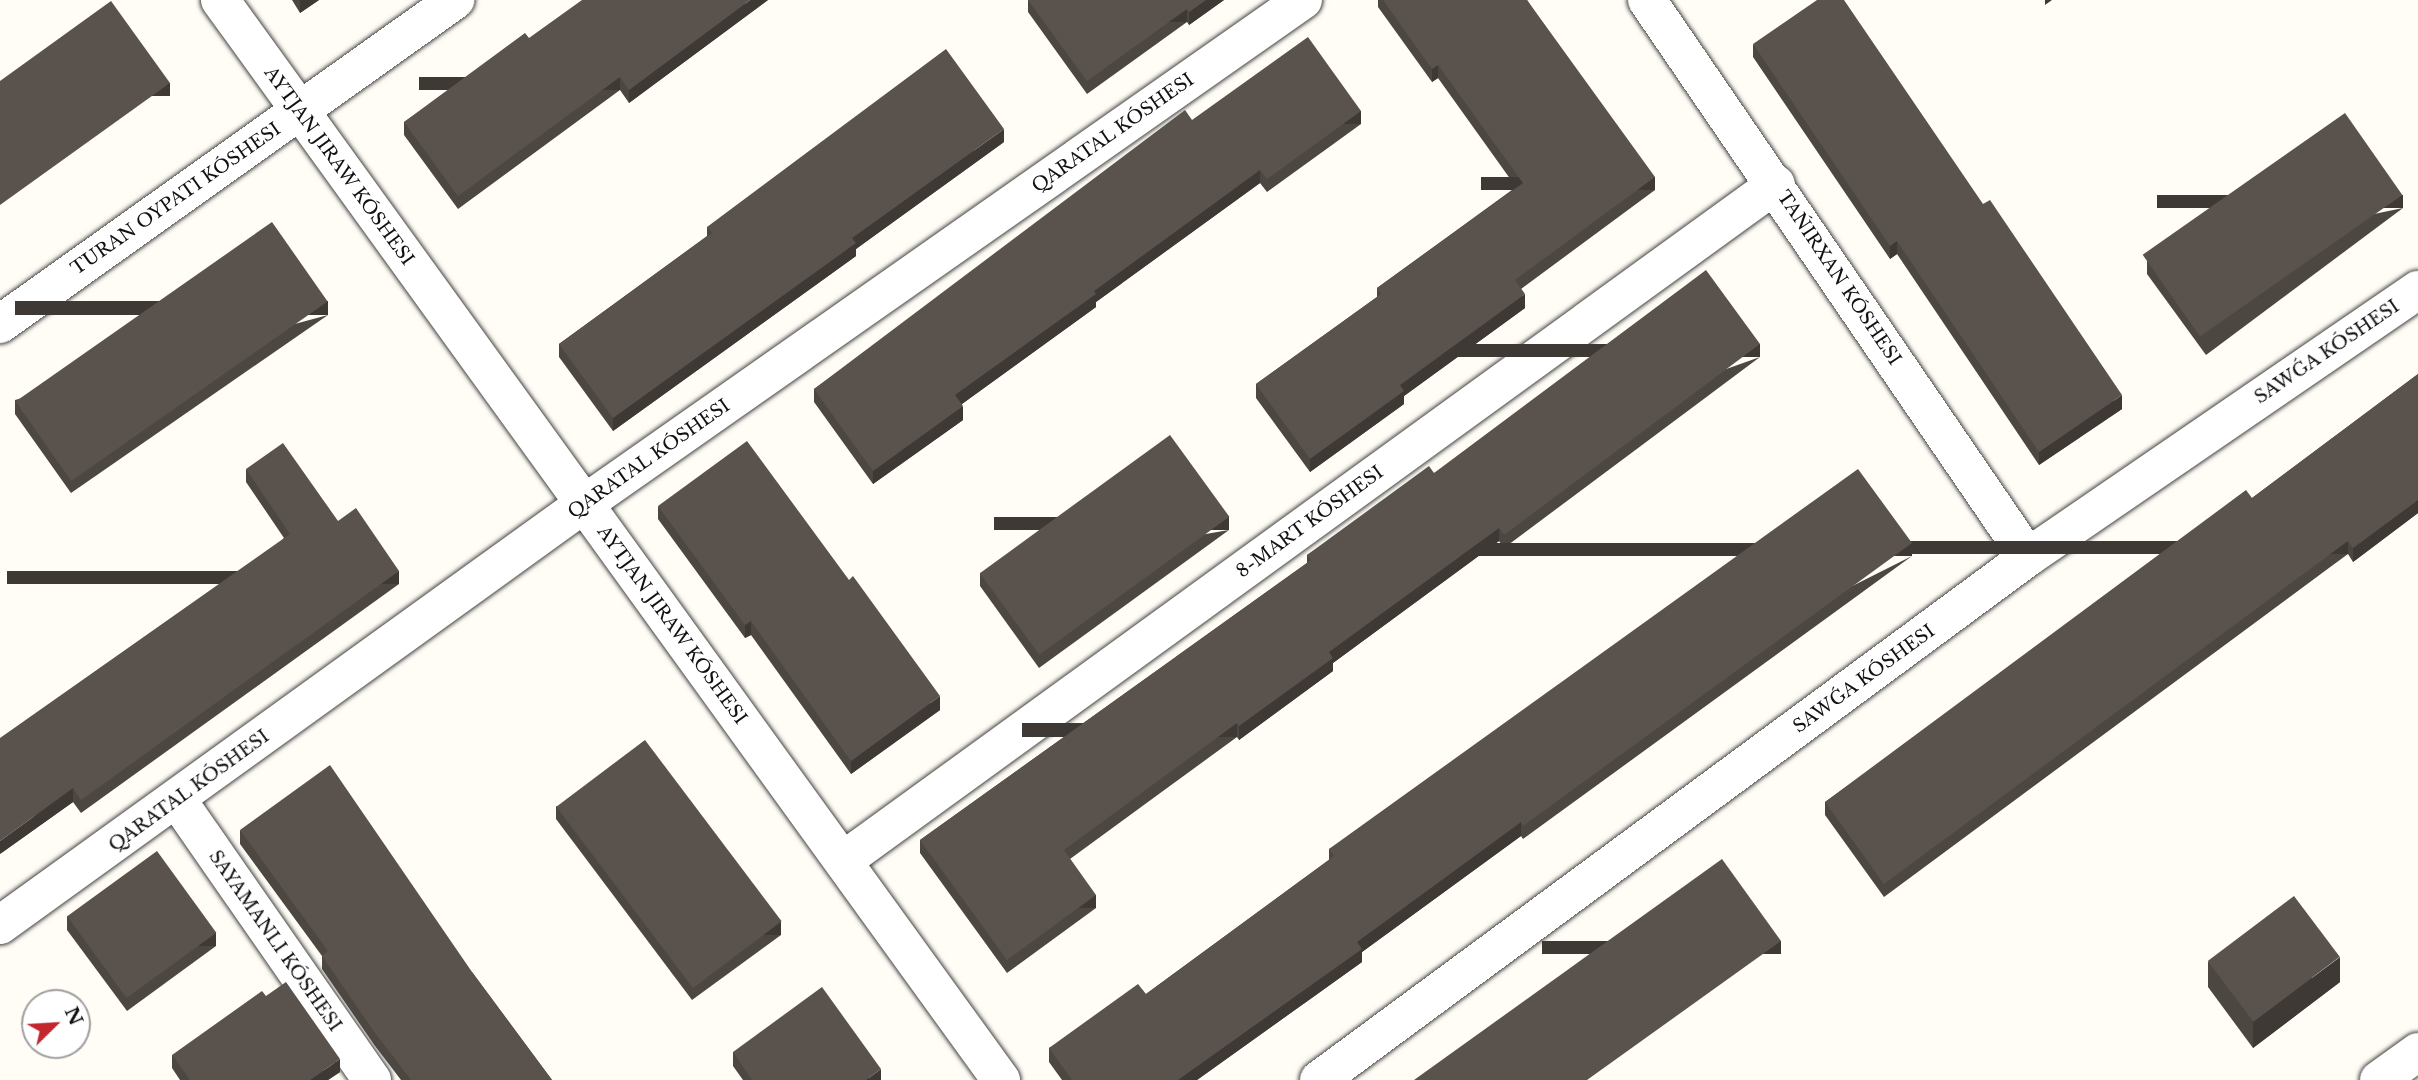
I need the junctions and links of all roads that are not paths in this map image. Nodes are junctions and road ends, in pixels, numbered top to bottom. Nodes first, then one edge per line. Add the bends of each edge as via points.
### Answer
1 (220, 0) edge
2 (454, 0) edge
3 (1303, 0) edge
4 (1647, 0) edge
5 (299, 112) junction
6 (1776, 184) junction
7 (2418, 290) edge
8 (0, 324) edge
9 (584, 504) junction
10 (2028, 558) junction
11 (178, 801) junction
12 (844, 860) junction
13 (0, 925) edge
14 (2418, 1052) edge
15 (372, 1080) edge
16 (1001, 1080) edge
17 (1319, 1080) edge
18 (2379, 1080) edge

1 - 5 street
2 - 5 street
3 - 9 street, QARATAL KÓSHESI
4 - 6 street, TAŃIRXAN KÓSHESI
5 - 8 street
5 - 9 street
6 - 10 street, TAŃIRXAN KÓSHESI
6 - 12 street, 8-MART KÓSHESI
7 - 10 street, SAWǴA KÓSHESI
9 - 11 street, QARATAL KÓSHESI
9 - 12 street
10 - 17 street, SAWǴA KÓSHESI
11 - 13 street, QARATAL KÓSHESI
11 - 15 street
12 - 16 street
14 - 18 street

